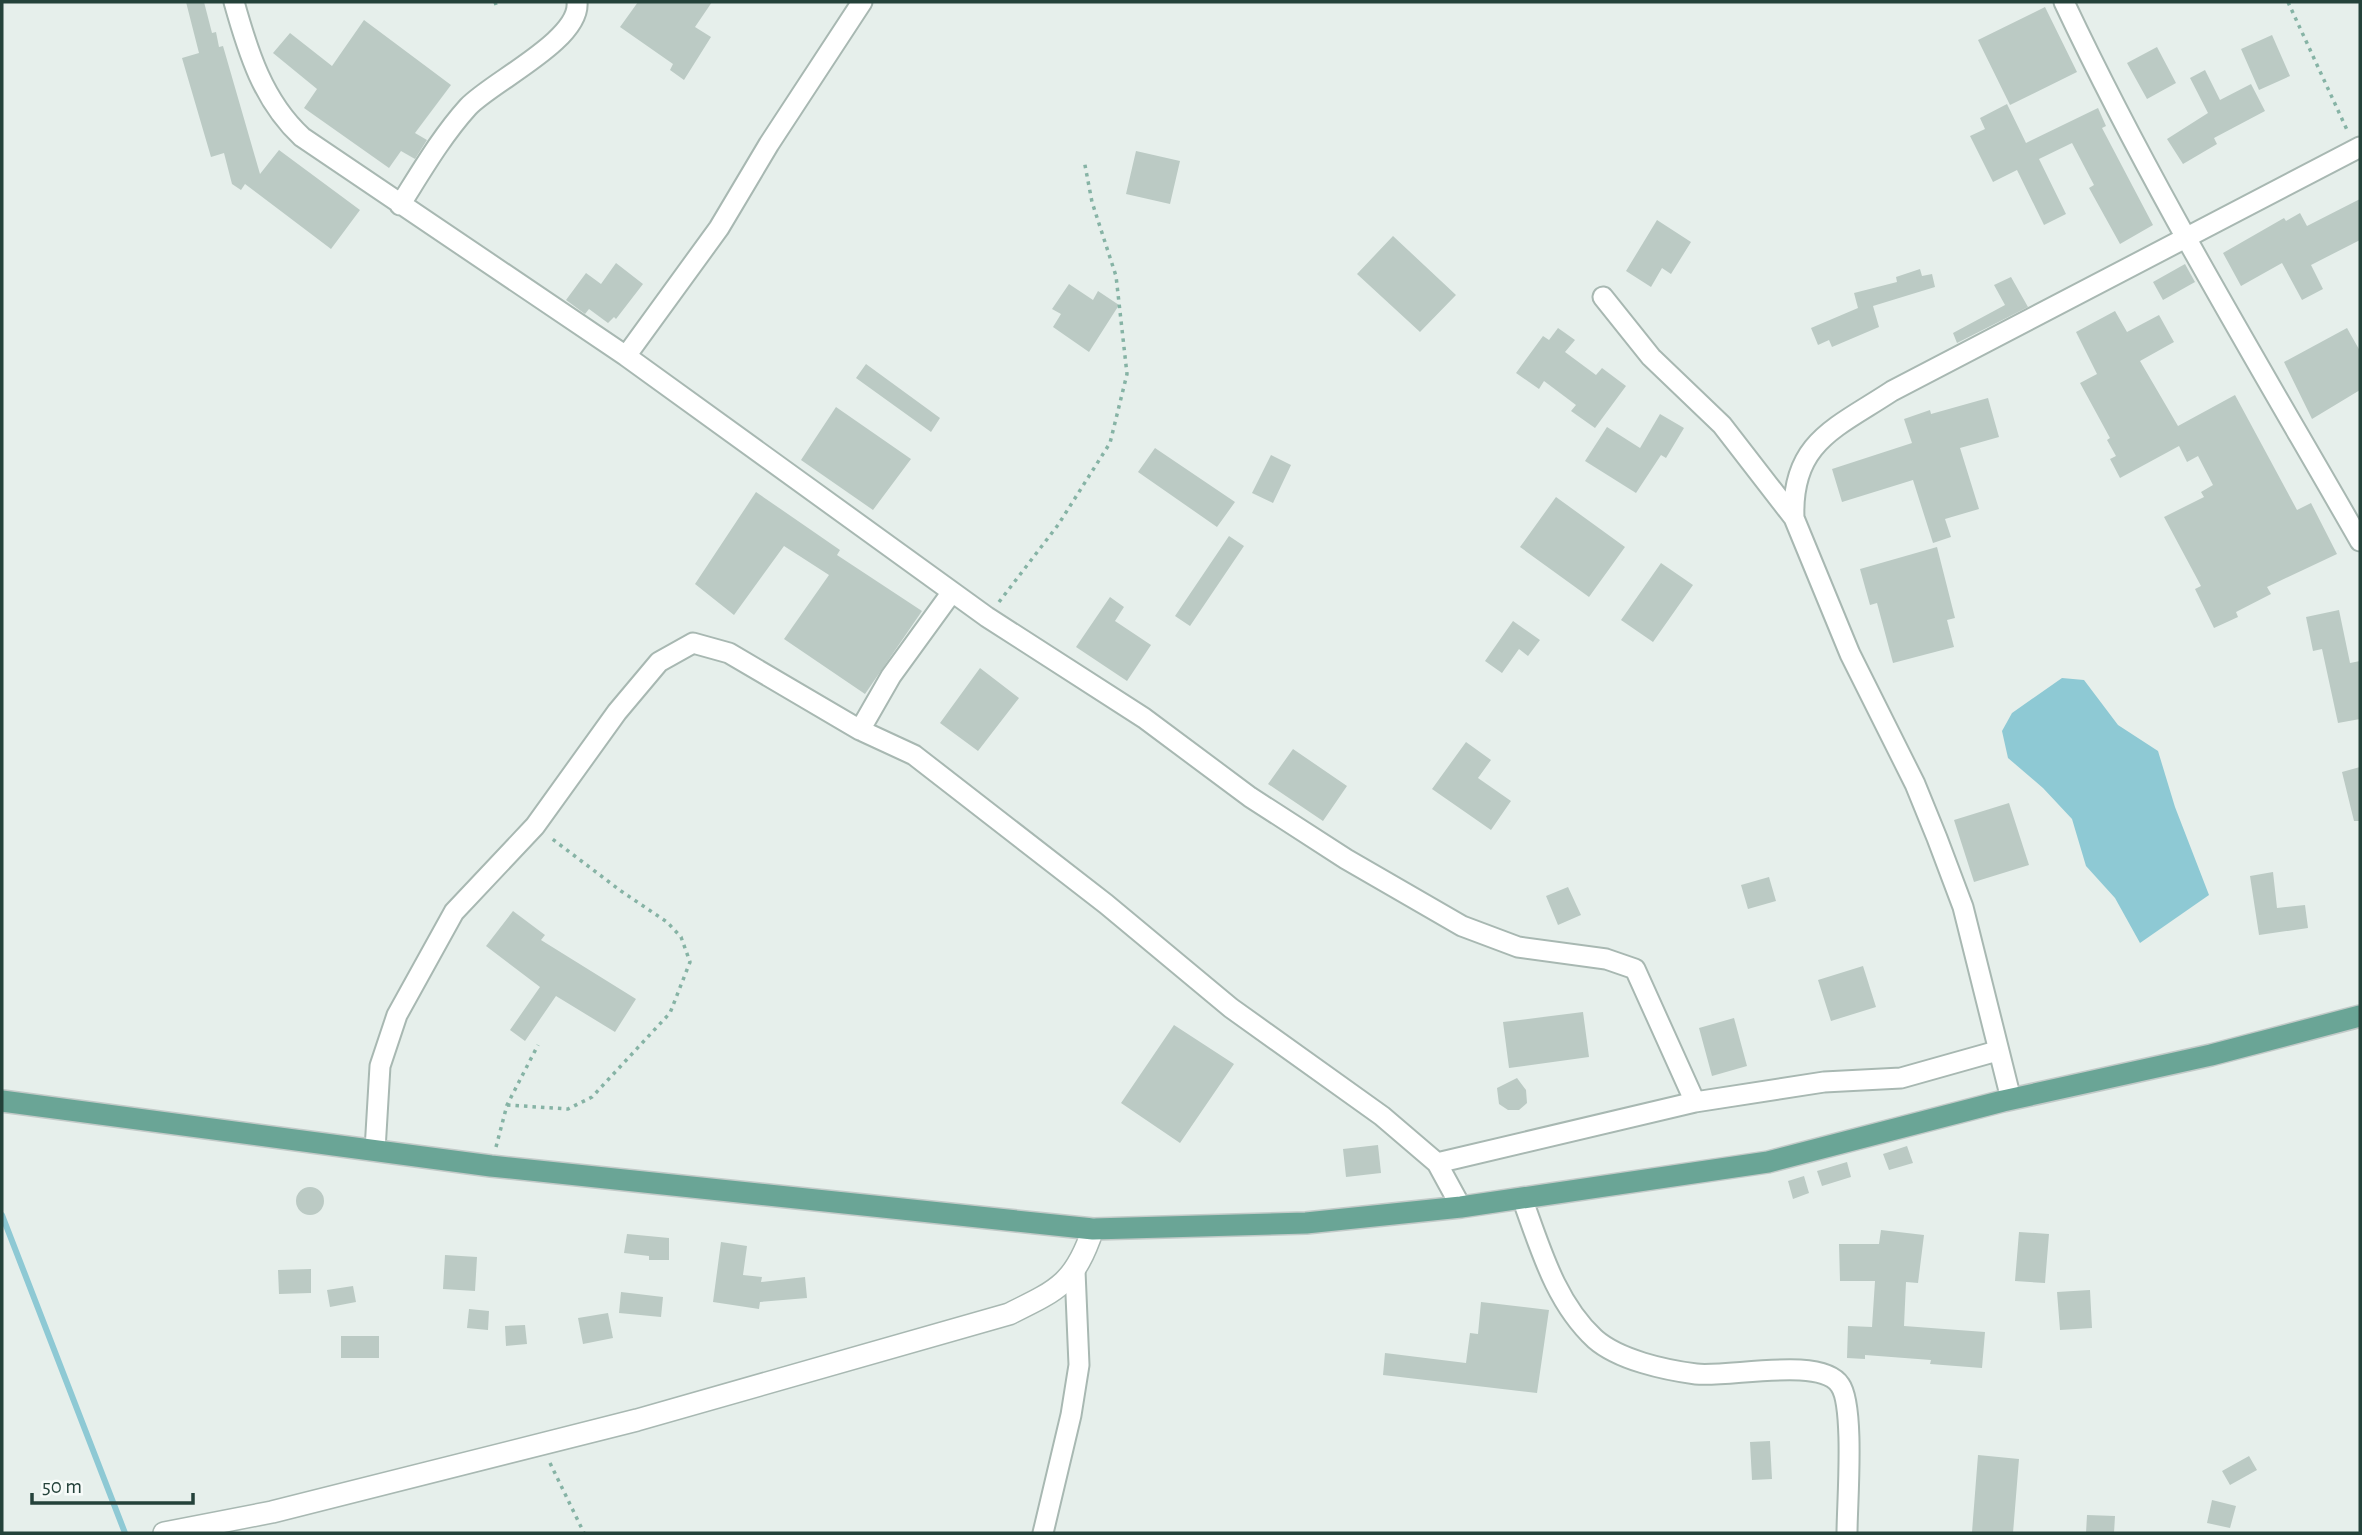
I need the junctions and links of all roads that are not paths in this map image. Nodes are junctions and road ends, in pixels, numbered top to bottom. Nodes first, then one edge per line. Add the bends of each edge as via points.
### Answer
1 (234, 2) edge
2 (577, 2) edge
3 (862, 2) edge
4 (2064, 2) edge
5 (2359, 151) edge
6 (400, 205) junction
7 (2187, 239) junction
8 (1603, 297) dead end
9 (626, 356) junction
10 (1794, 518) junction
11 (2360, 541) edge
12 (952, 592) junction
13 (860, 730) junction
14 (2360, 1016) edge
15 (1997, 1051) junction
16 (2011, 1099) junction
17 (2, 1101) edge
18 (1695, 1102) junction
19 (375, 1150) junction
20 (1437, 1163) junction
21 (1522, 1198) junction
22 (1461, 1207) junction
23 (1093, 1229) junction
24 (1075, 1271) junction
25 (164, 1533) edge
26 (1043, 1533) edge
27 (1847, 1533) edge

1 - 6 street via 260,80 281,118
2 - 6 street via 575,16 546,50 470,105
3 - 9 street via 719,228
4 - 7 street
5 - 7 street
6 - 9 street
7 - 10 street via 1892,391 1824,437 1797,472
7 - 11 street
8 - 10 street via 1651,357 1722,425
9 - 12 street
10 - 15 street via 1850,654 1937,838 1962,907
12 - 13 street via 891,676
12 - 18 street via 1144,718 1260,804 1462,926 1518,947 1606,959 1634,969
13 - 19 street via 729,653 693,643 659,662 535,826 454,912 397,1015 380,1066
13 - 20 street via 914,755 1231,1008 1382,1116
14 - 16 main road
15 - 16 street
15 - 18 street via 1901,1077 1824,1082
16 - 21 main road via 1768,1162
17 - 19 main road
18 - 20 street
19 - 23 main road
20 - 22 street
21 - 22 main road
21 - 27 street via 1550,1273 1568,1306 1597,1340 1629,1357 1697,1374 1808,1370 1828,1374 1840,1384 1848,1431
22 - 23 main road via 1306,1223
23 - 24 street
24 - 25 street via 1047,1295 1009,1314 663,1413 272,1512
24 - 26 street via 1079,1365

